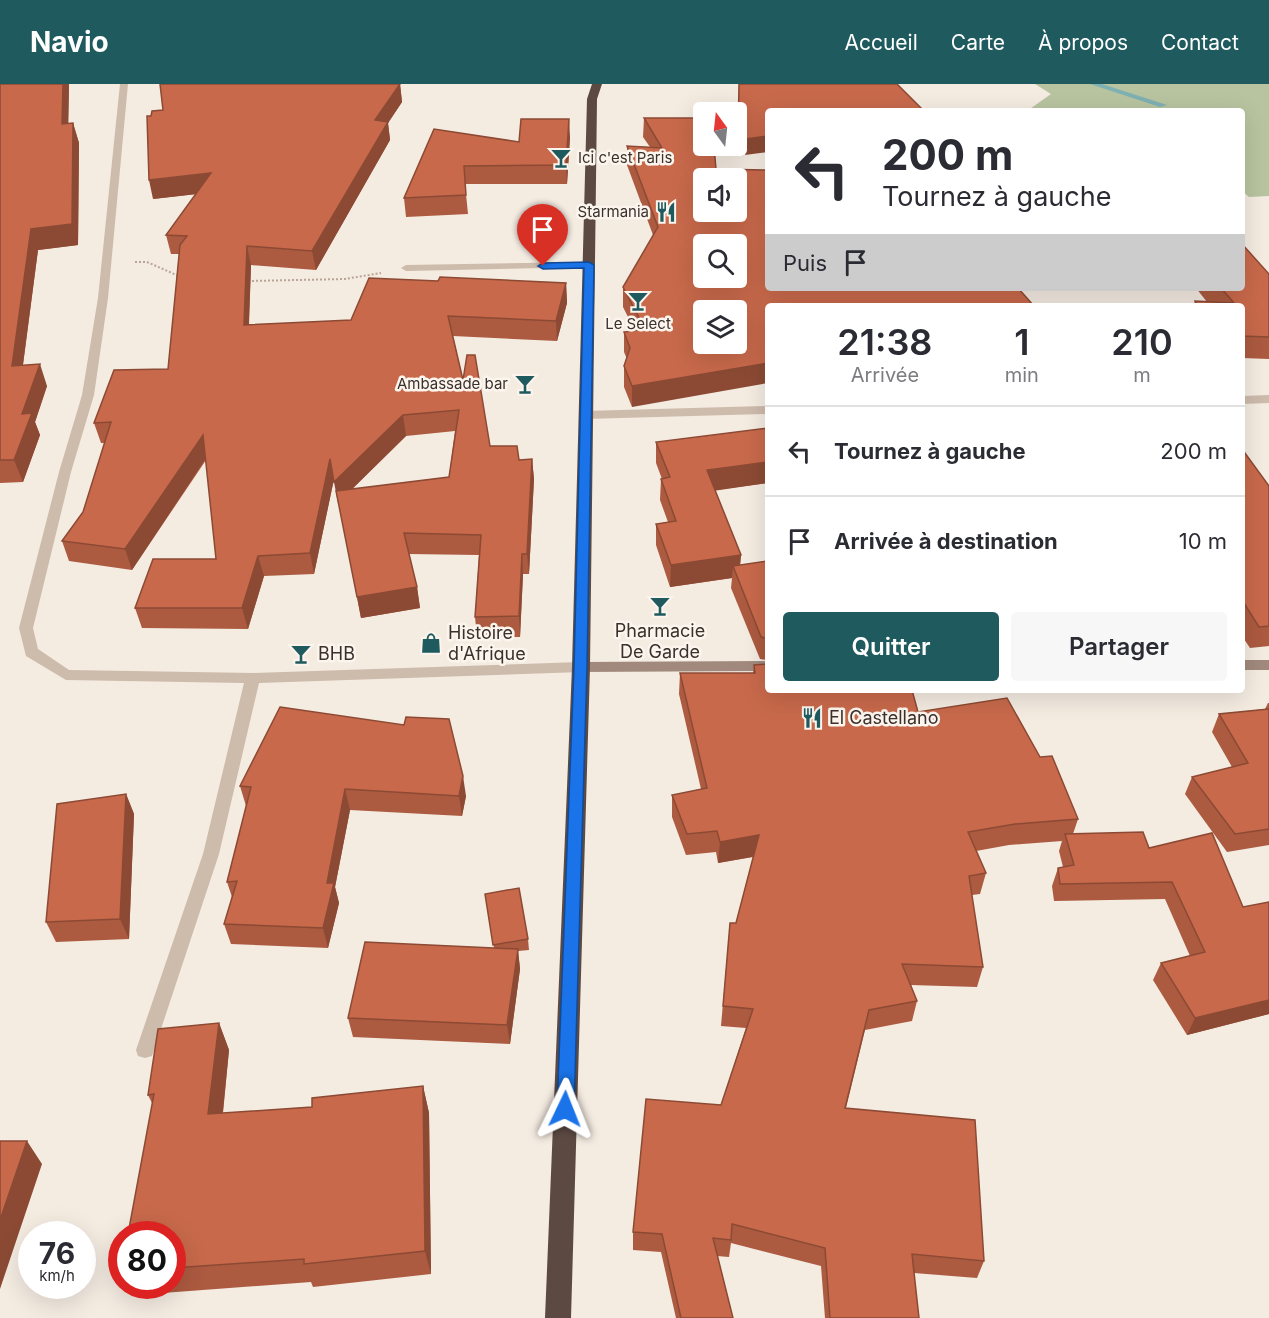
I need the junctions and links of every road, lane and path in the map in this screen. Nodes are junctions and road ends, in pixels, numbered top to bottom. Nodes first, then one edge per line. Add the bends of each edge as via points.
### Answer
1 (124, 84) edge
2 (597, 84) edge
3 (107, 262) junction
4 (589, 265) junction
5 (406, 268) joint
6 (183, 279) edge
7 (238, 281) edge
8 (1269, 399) edge
9 (1245, 400) edge
10 (765, 410) edge
11 (585, 414) junction
12 (1245, 665) edge
13 (1269, 665) edge
14 (765, 666) edge
15 (581, 667) junction
16 (253, 678) junction
17 (145, 1050) dead end
18 (558, 1318) edge

1 - 3 street
2 - 4 highway via 592,99
3 - 6 path via 147,262
3 - 16 street via 88,395 26,628 31,652 66,675
4 - 5 street
4 - 11 highway
5 - 7 path via 345,279
8 - 9 street
10 - 11 street
11 - 15 highway
12 - 13 street
14 - 15 street
15 - 16 street
15 - 18 highway
16 - 17 street via 211,854

